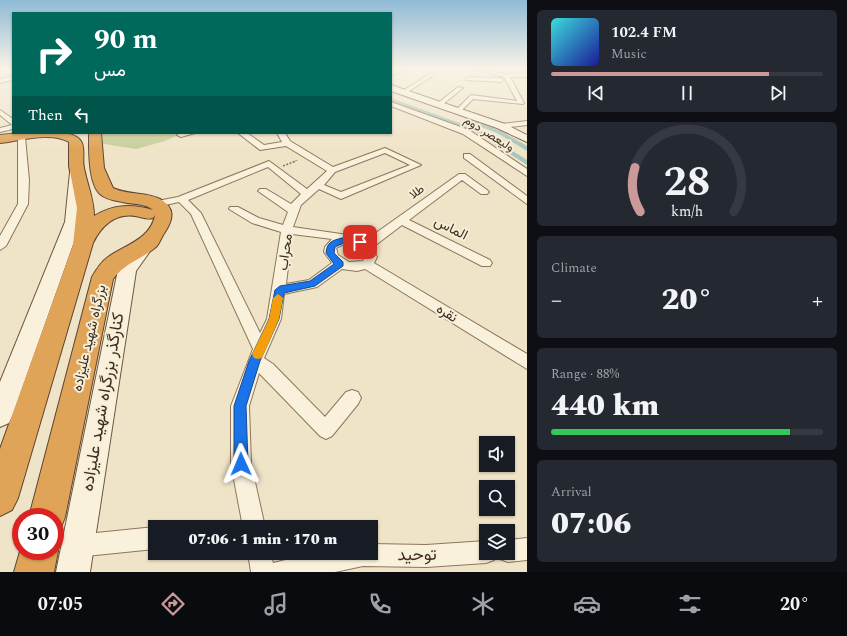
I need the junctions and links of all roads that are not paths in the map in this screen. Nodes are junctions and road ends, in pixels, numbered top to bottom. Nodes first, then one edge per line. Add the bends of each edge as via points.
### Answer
1 (415, 96) edge
2 (450, 96) edge
3 (517, 96) edge
4 (521, 103) junction
5 (392, 104) edge
6 (440, 104) junction
7 (527, 108) edge
8 (459, 110) junction
9 (0, 112) edge
10 (12, 122) edge
11 (527, 123) edge
12 (501, 126) junction
13 (0, 132) edge
14 (12, 132) edge
15 (12, 134) edge
16 (16, 134) edge
17 (49, 134) edge
18 (95, 134) edge
19 (186, 134) edge
20 (243, 134) edge
21 (181, 135) dead end
22 (284, 138) edge
23 (0, 139) edge
24 (527, 139) edge
25 (467, 156) dead end
26 (76, 167) junction
27 (332, 170) junction
28 (527, 173) edge
29 (312, 190) junction
30 (263, 191) dead end
31 (484, 192) dead end
32 (181, 199) junction
33 (527, 201) edge
34 (156, 204) junction
35 (234, 209) dead end
36 (294, 211) junction
37 (401, 220) junction
38 (287, 230) junction
39 (153, 236) junction
40 (353, 240) junction
41 (83, 245) junction
42 (0, 246) edge
43 (366, 246) junction
44 (486, 263) dead end
45 (340, 264) junction
46 (367, 264) junction
47 (280, 290) junction
48 (257, 355) junction
49 (527, 362) edge
50 (352, 398) dead end
51 (0, 414) edge
52 (0, 498) edge
53 (49, 508) edge
54 (252, 520) edge
55 (148, 539) edge
56 (86, 545) dead end
57 (527, 550) edge
58 (515, 551) edge
59 (479, 552) edge
60 (37, 560) edge
61 (260, 560) edge
62 (34, 572) edge
63 (73, 572) edge
64 (263, 572) edge
65 (278, 572) edge

1 - 6 main road
2 - 6 street
3 - 4 street
4 - 7 street via 522,107
4 - 8 street via 471,97
5 - 28 street, ولیعصر دوم via 466,132
6 - 8 main road
8 - 12 main road
9 - 10 street
11 - 12 street
12 - 24 main road
13 - 14 highway
15 - 23 highway
16 - 42 street via 24,180 23,204
17 - 26 highway via 73,139 77,146
18 - 34 highway via 96,165 106,191 117,196
19 - 21 street
20 - 22 street via 263,148
22 - 27 street
25 - 33 street
26 - 41 highway via 85,206
26 - 51 main road via 73,222
27 - 29 street, محراب via 331,174
27 - 29 street via 385,150 418,165 341,196
29 - 32 street via 269,164
29 - 36 street, محراب via 296,204
30 - 36 street
31 - 37 street, طلا via 462,176
32 - 34 street
32 - 48 street via 196,213
34 - 39 highway, بزرگراه شهید علیزاده via 162,208 164,216
35 - 38 street via 259,222
36 - 38 street, محراب
37 - 43 street, طلا
37 - 44 street, الماس
38 - 40 street
38 - 47 street, محراب
39 - 41 highway via 156,222 149,215 136,211 121,212 94,224
39 - 53 highway, بزرگراه شهید علیزاده via 141,248 117,261 103,277
39 - 63 main road, کنارگذر بزرگراه شهید علیزاده via 127,270
40 - 43 street
40 - 45 street via 340,240 331,246 330,253
41 - 52 highway
43 - 46 street via 372,257
45 - 46 street via 355,268
45 - 47 street via 312,284
46 - 49 street, نقره
47 - 48 street, محراب via 274,319
48 - 50 street via 267,369 326,430
48 - 54 street, محراب via 240,406 241,464
55 - 56 street
57 - 58 street
59 - 65 street, توحید via 426,556 363,555
60 - 62 highway
61 - 64 street

